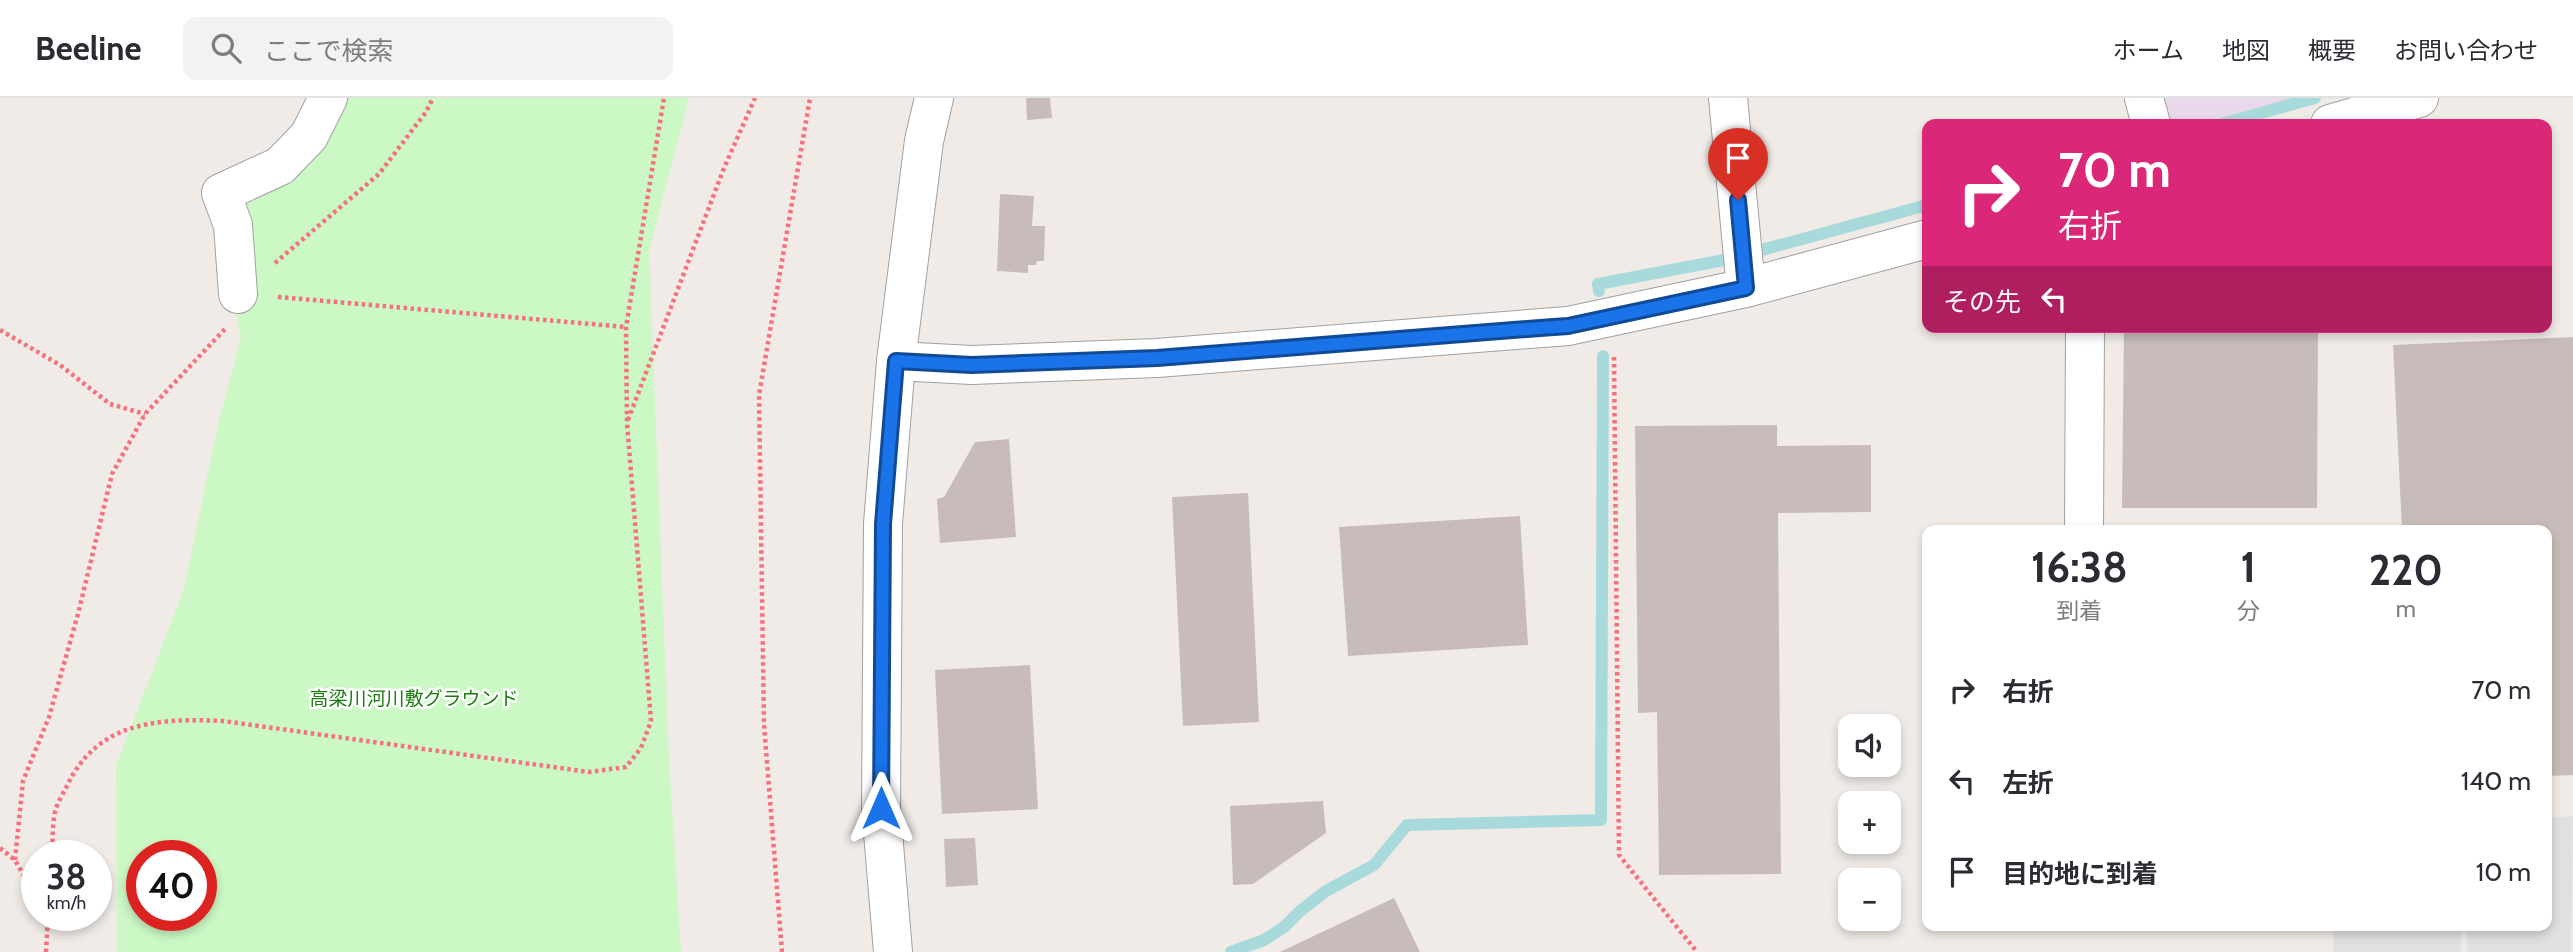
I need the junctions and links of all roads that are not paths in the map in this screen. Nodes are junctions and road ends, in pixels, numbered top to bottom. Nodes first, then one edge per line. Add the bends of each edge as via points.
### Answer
1 (328, 98) edge
2 (934, 98) edge
3 (1727, 98) edge
4 (2144, 98) edge
5 (2419, 98) edge
6 (2150, 119) edge
7 (2347, 119) edge
8 (1922, 240) edge
9 (1744, 267) junction
10 (238, 294) road end
11 (2085, 333) edge
12 (896, 361) junction
13 (2084, 525) edge
14 (893, 952) edge

1 - 10 street via 309,136 280,166 221,193 233,225
2 - 12 street via 924,142
3 - 9 street
4 - 6 street
5 - 7 street
8 - 9 street
9 - 12 street via 1614,317 1568,326 1157,358 972,365
11 - 13 street
12 - 14 street via 883,524 881,808

